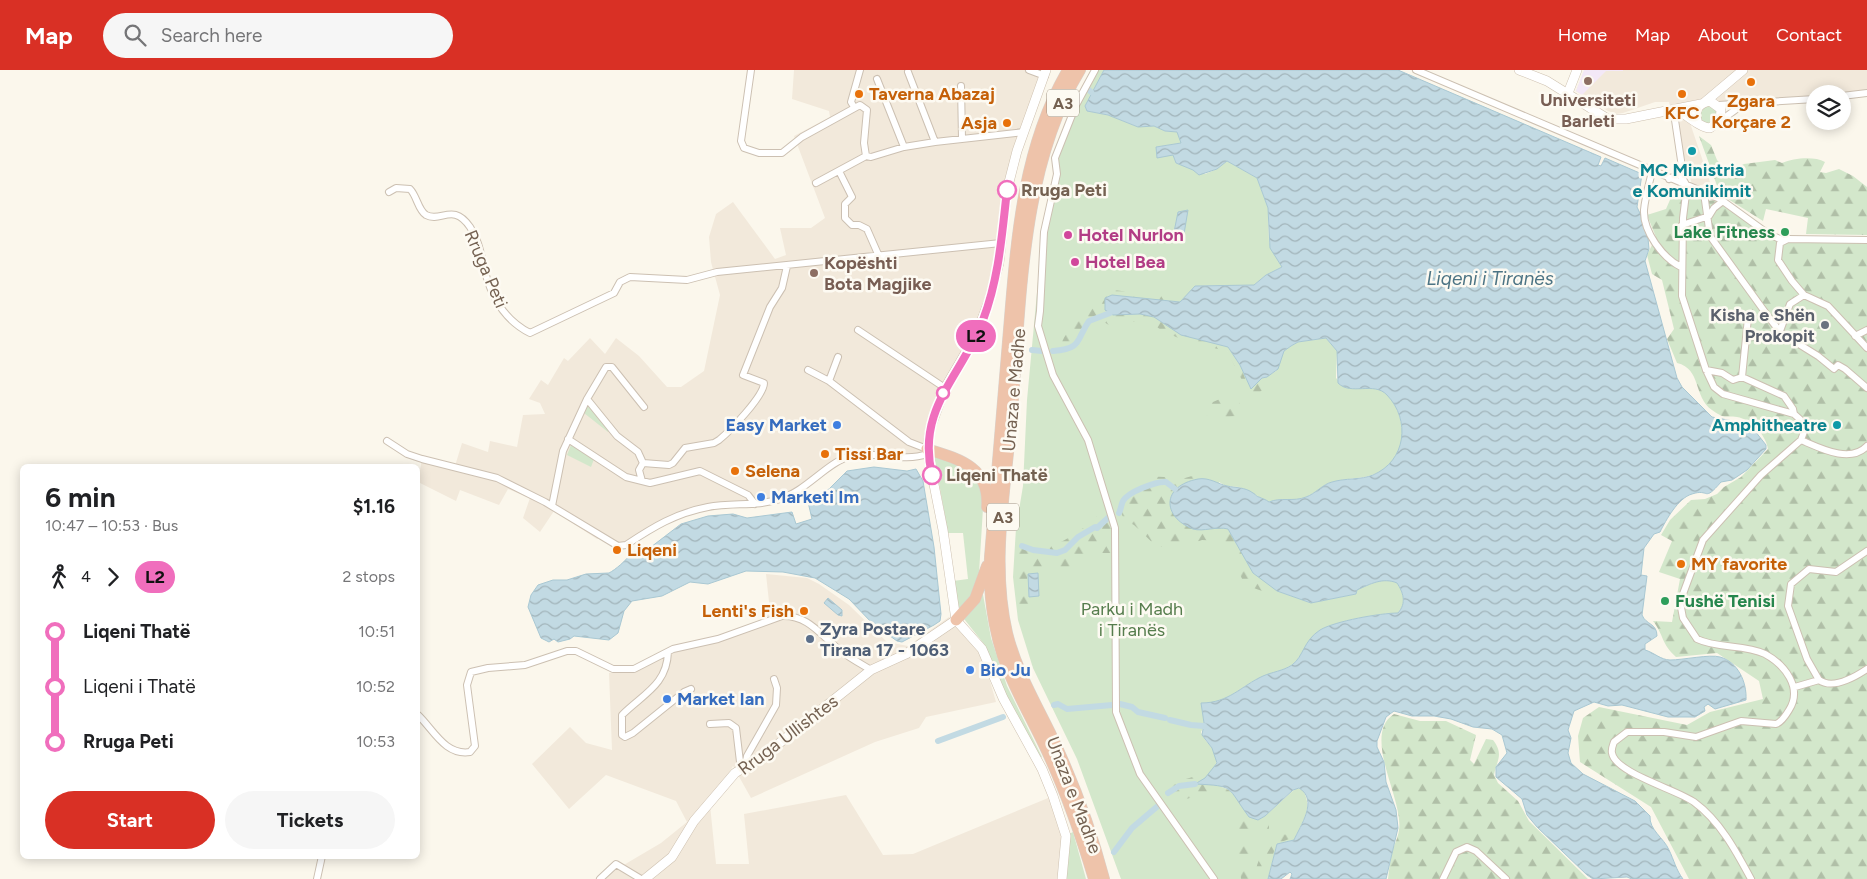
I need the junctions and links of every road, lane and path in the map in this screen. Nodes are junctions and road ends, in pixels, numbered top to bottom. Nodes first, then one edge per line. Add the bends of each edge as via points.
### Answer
1 (751, 70) edge
2 (860, 70) edge
3 (1029, 70) edge
4 (1061, 70) edge
5 (1068, 70) edge
6 (1080, 70) edge
7 (1088, 70) edge
8 (1095, 70) edge
9 (1416, 70) edge
10 (1519, 70) edge
11 (1577, 70) edge
12 (1743, 70) edge
13 (908, 72) dead end
14 (1045, 73) edge
15 (877, 78) dead end
16 (961, 86) dead end
17 (1717, 92) junction
18 (1867, 92) edge
19 (1568, 93) junction
20 (1851, 95) edge
21 (1806, 100) edge
22 (1703, 103) junction
23 (1743, 104) junction
24 (1717, 105) junction
25 (854, 107) junction
26 (1677, 109) junction
27 (1675, 120) dead end
28 (1696, 120) junction
29 (1720, 121) junction
30 (1044, 125) junction
31 (1024, 132) junction
32 (962, 139) junction
33 (1050, 139) junction
34 (935, 142) junction
35 (904, 147) junction
36 (866, 156) junction
37 (839, 171) junction
38 (1652, 172) junction
39 (1680, 174) junction
40 (1669, 179) junction
41 (816, 183) dead end
42 (1687, 186) junction
43 (389, 192) dead end
44 (1704, 193) junction
45 (1723, 201) junction
46 (1707, 217) junction
47 (1682, 225) junction
48 (1782, 240) junction
49 (1867, 240) edge
50 (1001, 243) junction
51 (878, 254) junction
52 (787, 266) junction
53 (1681, 267) junction
54 (1804, 295) junction
55 (1748, 318) dead end
56 (858, 330) dead end
57 (1867, 330) edge
58 (1780, 332) junction
59 (1855, 336) junction
60 (1867, 348) edge
61 (838, 357) dead end
62 (808, 370) dead end
63 (1706, 370) junction
64 (1742, 378) junction
65 (829, 381) junction
66 (945, 388) junction
67 (1867, 388) edge
68 (587, 399) junction
69 (644, 407) dead end
70 (1794, 414) junction
71 (568, 439) junction
72 (1802, 440) junction
73 (387, 441) dead end
74 (1867, 446) edge
75 (927, 452) junction
76 (643, 463) junction
77 (642, 481) junction
78 (755, 504) junction
79 (552, 506) junction
80 (1867, 552) edge
81 (990, 560) junction
82 (956, 620) junction
83 (668, 652) junction
84 (1867, 669) edge
85 (871, 670) junction
86 (774, 679) dead end
87 (1820, 680) junction
88 (1795, 687) junction
89 (691, 689) dead end
90 (420, 717) edge
91 (710, 724) dead end
92 (744, 768) junction
93 (321, 859) edge
94 (318, 876) edge
95 (324, 879) edge
96 (600, 879) edge
97 (641, 879) edge
98 (646, 879) edge
99 (1062, 879) edge
100 (1094, 879) edge
101 (1104, 879) edge
102 (1214, 879) edge
103 (1443, 879) edge
104 (1506, 879) edge
105 (1751, 879) edge

1 - 25 street via 742,145 753,152 782,153 802,136
2 - 25 street via 851,102
3 - 14 street
4 - 30 highway via 1044,110
5 - 30 highway, Unaza e Madhe / A3
6 - 33 highway, Unaza e Madhe / A3 via 1064,99
7 - 33 highway
8 - 102 street via 1065,129 1054,162 1056,174 1044,232 1038,326 1053,375 1088,440 1115,528 1116,712 1140,774
9 - 38 street
10 - 19 street via 1547,80
11 - 19 street
12 - 17 street
13 - 34 street
14 - 31 street
15 - 35 street
16 - 32 street
17 - 22 street
17 - 24 street
18 - 20 street
19 - 26 street via 1613,120
21 - 23 street
22 - 24 street
22 - 26 street
22 - 28 street via 1696,111
23 - 24 street
23 - 29 street
24 - 29 street via 1722,113
25 - 36 street via 866,107
26 - 28 street
27 - 39 street via 1682,167
28 - 29 street via 1706,128 1714,127
30 - 81 highway, Unaza e Madhe / A3 via 1030,169 1018,233
31 - 32 street
31 - 50 street via 1007,190
32 - 34 street
33 - 101 highway, Unaza e Madhe / A3 via 1028,230 1001,534 1000,588 1014,657 1072,781
34 - 35 street
35 - 36 street via 874,157
36 - 37 street
37 - 41 street
37 - 51 street via 852,197 845,204 846,218 852,225 867,229
38 - 40 street
38 - 53 street via 1645,217 1665,256
39 - 40 street
39 - 42 street
40 - 42 street
42 - 44 street
42 - 47 street
43 - 52 street, Rruga Peti via 396,188 410,189 424,214 450,214 463,219 481,248 487,278 499,308 530,333 614,293 620,282 630,277 687,280 717,272
44 - 45 street
44 - 46 street
45 - 46 street
45 - 48 street
46 - 47 street
46 - 58 street via 1710,236
47 - 53 street
48 - 49 street
48 - 54 street via 1778,260
50 - 51 street, Rruga Peti
50 - 66 street via 996,279 983,320
51 - 52 street, Rruga Peti
52 - 76 street via 782,288 770,308 744,375 764,383 764,388 748,410 714,443 685,448 669,465
53 - 63 street via 1682,296
54 - 58 street via 1790,304
54 - 59 street via 1828,306
55 - 64 street
56 - 66 street
57 - 59 street
58 - 67 street via 1834,369 1838,365 1845,368
59 - 60 street
61 - 65 street
62 - 65 street
63 - 64 street via 1722,373 1732,380
63 - 70 street via 1720,393
64 - 70 street via 1784,396
65 - 75 street via 898,435
66 - 75 street via 931,426
68 - 69 street via 604,369 610,365
68 - 71 street
68 - 76 street via 618,436 638,452
70 - 72 street via 1804,423
71 - 77 street via 620,474
71 - 79 street via 561,456
72 - 74 street via 1834,453 1849,455
72 - 88 street via 1756,480 1703,540 1680,607 1682,618 1697,639 1767,655 1787,674
73 - 79 street via 407,454 497,478
75 - 78 street via 916,457 847,457 792,494
75 - 81 highway via 972,467 982,477 987,492 985,547
75 - 82 street
76 - 77 street via 638,470
77 - 78 street via 656,482 700,471 748,495
78 - 79 street via 708,506 667,518 623,546 614,544
80 - 87 street via 1836,572 1809,569 1791,584 1788,606 1807,659
81 - 82 highway via 975,599
81 - 100 highway, Unaza e Madhe / A3 via 992,610 1001,651 1063,787
82 - 85 street, Rruga Ullishtes via 906,654
82 - 99 street via 982,649 1003,698 1042,769 1066,836
83 - 85 street via 728,636 775,617 792,616 807,621 839,650
83 - 89 street via 667,665 660,680 622,715 622,735 633,734
83 - 90 street via 630,670 613,669 576,651 567,651 525,665 471,672 467,685 475,746 470,752 446,746
84 - 87 street via 1844,681 1826,684
85 - 92 street, Rruga Ullishtes
86 - 92 street via 776,705 747,756
87 - 88 street
88 - 105 street via 1792,704 1776,724 1740,721 1696,737 1664,732 1628,732 1619,737 1612,748 1619,764 1694,801 1734,847
91 - 92 street via 729,723 736,728 740,762
92 - 98 street, Rruga Ullishtes via 735,773 694,820 672,856
93 - 94 street
94 - 95 street
96 - 97 street via 616,864
103 - 104 street via 1456,852 1468,847 1476,850

